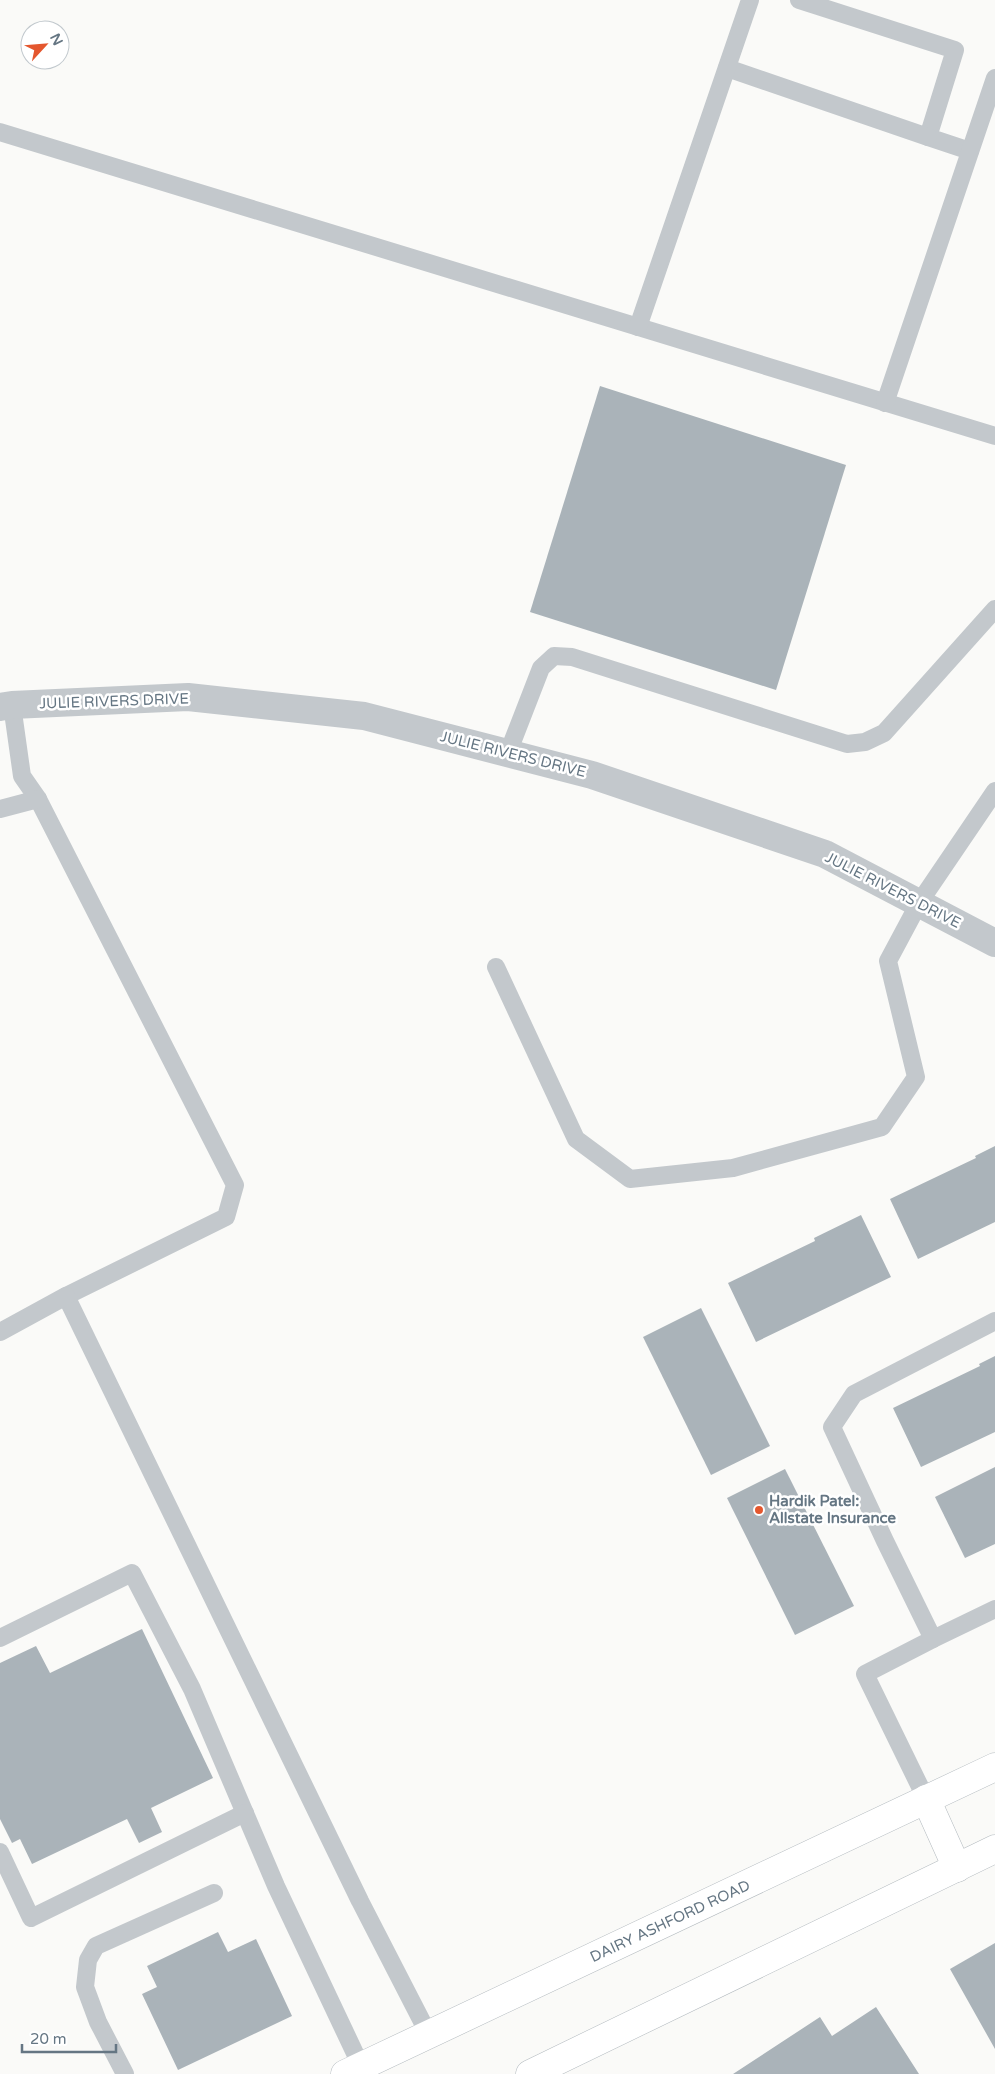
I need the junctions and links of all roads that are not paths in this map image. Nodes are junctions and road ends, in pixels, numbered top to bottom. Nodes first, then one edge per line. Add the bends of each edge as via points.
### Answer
1 (750, 0) edge
2 (799, 0) edge
3 (727, 68) junction
4 (995, 78) edge
5 (0, 132) edge
6 (928, 137) junction
7 (970, 151) junction
8 (638, 327) junction
9 (885, 403) junction
10 (995, 436) edge
11 (995, 609) edge
12 (6, 706) edge
13 (508, 753) junction
14 (995, 791) edge
15 (38, 800) junction
16 (0, 809) edge
17 (919, 903) junction
18 (995, 943) edge
19 (496, 967) dead end
20 (66, 1296) junction
21 (995, 1321) edge
22 (0, 1332) edge
23 (995, 1609) edge
24 (0, 1638) edge
25 (934, 1639) junction
26 (995, 1767) edge
27 (926, 1799) junction
28 (245, 1813) junction
29 (995, 1849) edge
30 (0, 1852) edge
31 (957, 1868) junction
32 (214, 1893) dead end
33 (429, 2035) junction
34 (357, 2071) edge
35 (125, 2074) edge
36 (530, 2074) edge

1 - 3 lane
2 - 6 lane via 955,50
3 - 6 lane
3 - 8 lane
4 - 7 lane
5 - 8 lane
6 - 7 lane
7 - 9 lane
8 - 9 lane
9 - 10 lane
11 - 13 lane via 884,733 865,742 847,744 572,657 554,656 541,668
12 - 13 street, JULIE RIVERS DRIVE via 188,697 364,716
12 - 15 lane via 22,776
13 - 17 street, JULIE RIVERS DRIVE via 592,774 825,854
14 - 17 lane
15 - 16 lane
15 - 20 lane via 235,1185 226,1217
17 - 18 street, JULIE RIVERS DRIVE
17 - 19 lane via 888,961 916,1077 887,1120 882,1127 733,1168 630,1179 576,1140
20 - 22 lane
20 - 33 lane via 351,1883
21 - 25 lane via 854,1394 832,1427 884,1541
23 - 25 lane
24 - 28 lane via 132,1573 192,1689
25 - 27 lane via 865,1674
26 - 27 main road, DAIRY ASHFORD ROAD
27 - 31 main road
27 - 33 main road, DAIRY ASHFORD ROAD
28 - 30 lane via 31,1918
28 - 34 lane
29 - 31 main road
31 - 36 main road
32 - 35 lane via 96,1946 88,1960 85,1987 98,2022
33 - 34 main road, DAIRY ASHFORD ROAD

